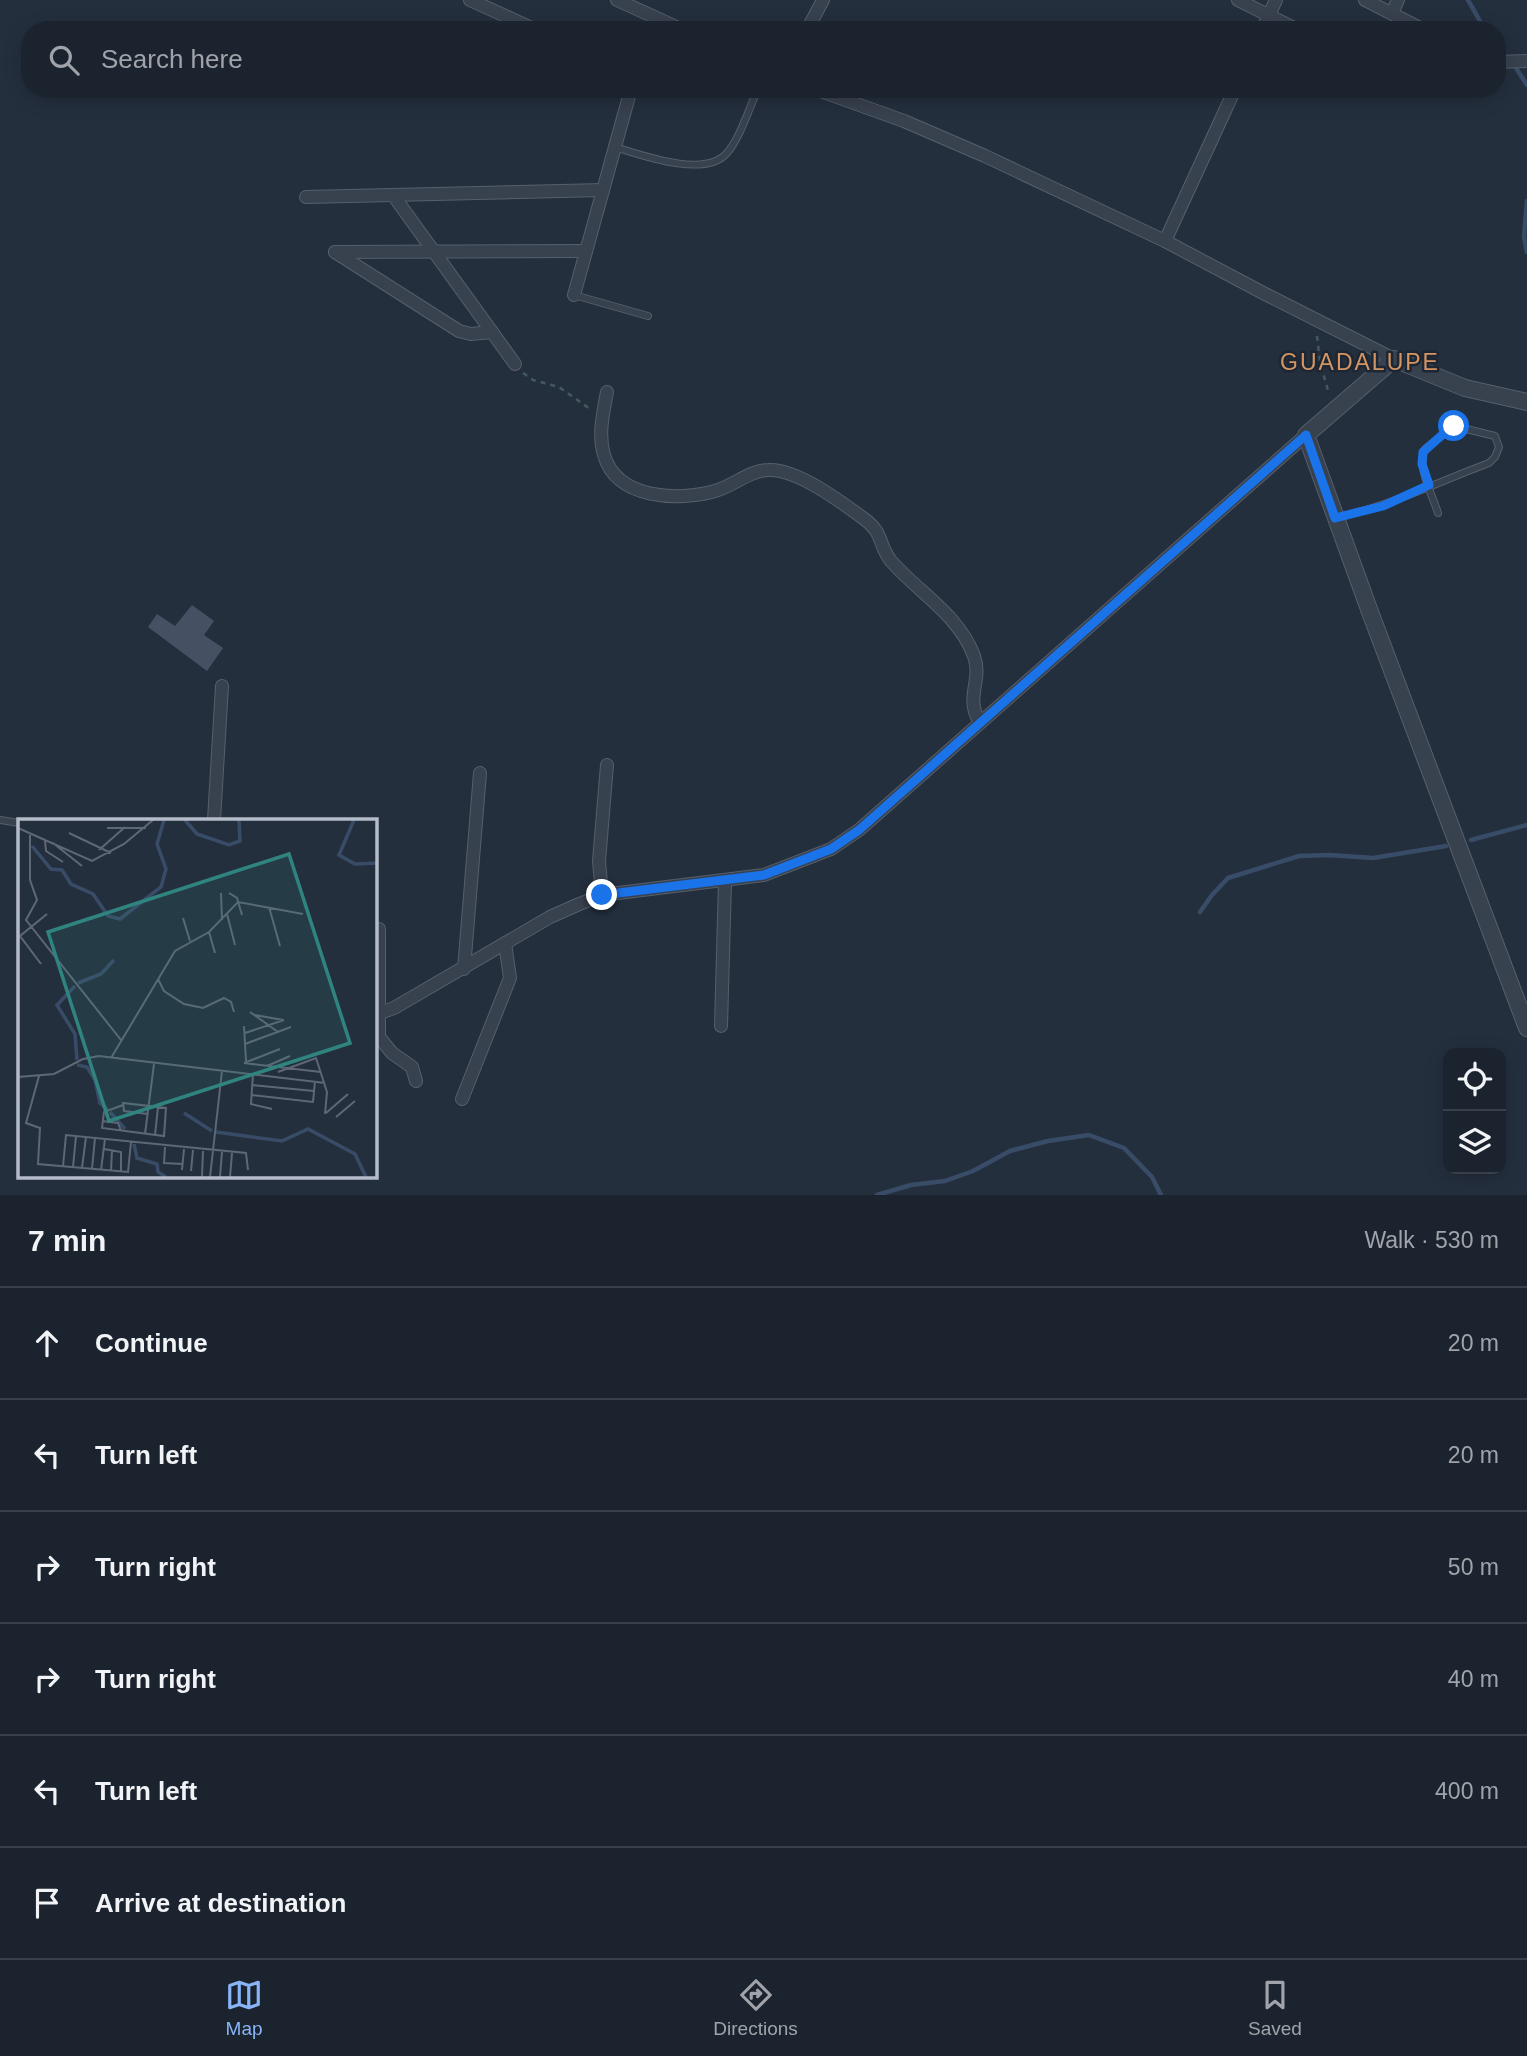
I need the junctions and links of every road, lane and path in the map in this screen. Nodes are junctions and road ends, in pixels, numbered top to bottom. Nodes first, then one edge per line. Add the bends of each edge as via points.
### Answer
1 (470, 0) edge
2 (617, 0) edge
3 (823, 0) edge
4 (1238, 0) edge
5 (1276, 0) edge
6 (1365, 0) edge
7 (1398, 0) edge
8 (1392, 13) junction
9 (1269, 15) junction
10 (507, 21) edge
11 (663, 21) edge
12 (812, 21) edge
13 (1266, 21) edge
14 (1281, 21) edge
15 (1407, 21) edge
16 (1527, 61) edge
17 (1506, 62) edge
18 (629, 98) edge
19 (754, 98) edge
20 (840, 98) edge
21 (1231, 98) edge
22 (615, 147) junction
23 (603, 190) junction
24 (393, 195) junction
25 (306, 197) dead end
26 (1166, 241) junction
27 (434, 251) junction
28 (586, 251) junction
29 (574, 295) joint
30 (648, 316) dead end
31 (1317, 320) junction
32 (492, 332) junction
33 (1394, 359) junction
34 (516, 364) joint
35 (607, 392) dead end
36 (1527, 402) edge
37 (1334, 411) junction
38 (603, 413) junction
39 (1306, 435) junction
40 (1429, 485) junction
41 (1438, 513) dead end
42 (1335, 518) junction
43 (222, 686) dead end
44 (980, 723) junction
45 (607, 765) dead end
46 (480, 773) dead end
47 (214, 819) edge
48 (0, 820) edge
49 (18, 823) edge
50 (725, 882) junction
51 (602, 895) junction
52 (379, 929) dead end
53 (505, 943) junction
54 (464, 969) junction
55 (376, 1014) edge
56 (721, 1026) dead end
57 (1527, 1028) edge
58 (416, 1081) dead end
59 (462, 1099) dead end

1 - 10 street
2 - 11 street
3 - 12 street
4 - 9 street
5 - 9 street
6 - 8 street
7 - 8 street
8 - 15 street
9 - 13 street
9 - 14 street
16 - 17 street
18 - 22 street
19 - 22 lane via 731,148 709,163 677,164
20 - 26 street via 944,138
21 - 26 street
22 - 23 street
23 - 24 street
23 - 28 street
24 - 25 street
24 - 27 street
26 - 31 street
27 - 28 street
27 - 32 street
27 - 32 street via 335,252 459,331
28 - 29 street
29 - 30 lane
31 - 33 street
31 - 37 path via 1320,362
32 - 34 street
33 - 36 street via 1465,388
33 - 37 street
34 - 38 path via 533,380 559,387 583,406
35 - 38 street
37 - 39 street
38 - 44 street via 602,443 611,471 636,489 687,496 716,491 766,470 779,471 806,482 876,528 892,562 939,606 969,644 976,660 972,704
39 - 42 street
39 - 44 street
40 - 40 lane via 1423,452 1451,427 1498,439 1497,453 1489,463
40 - 41 lane
40 - 42 lane via 1383,506
42 - 57 street
43 - 47 street
44 - 50 street via 859,830 831,849 764,875
45 - 51 street via 599,861
46 - 54 street
48 - 49 lane
50 - 51 street
50 - 56 street
51 - 53 street
52 - 55 street
53 - 54 street
53 - 59 street via 510,978
54 - 55 street
55 - 58 street via 379,1037 412,1067

